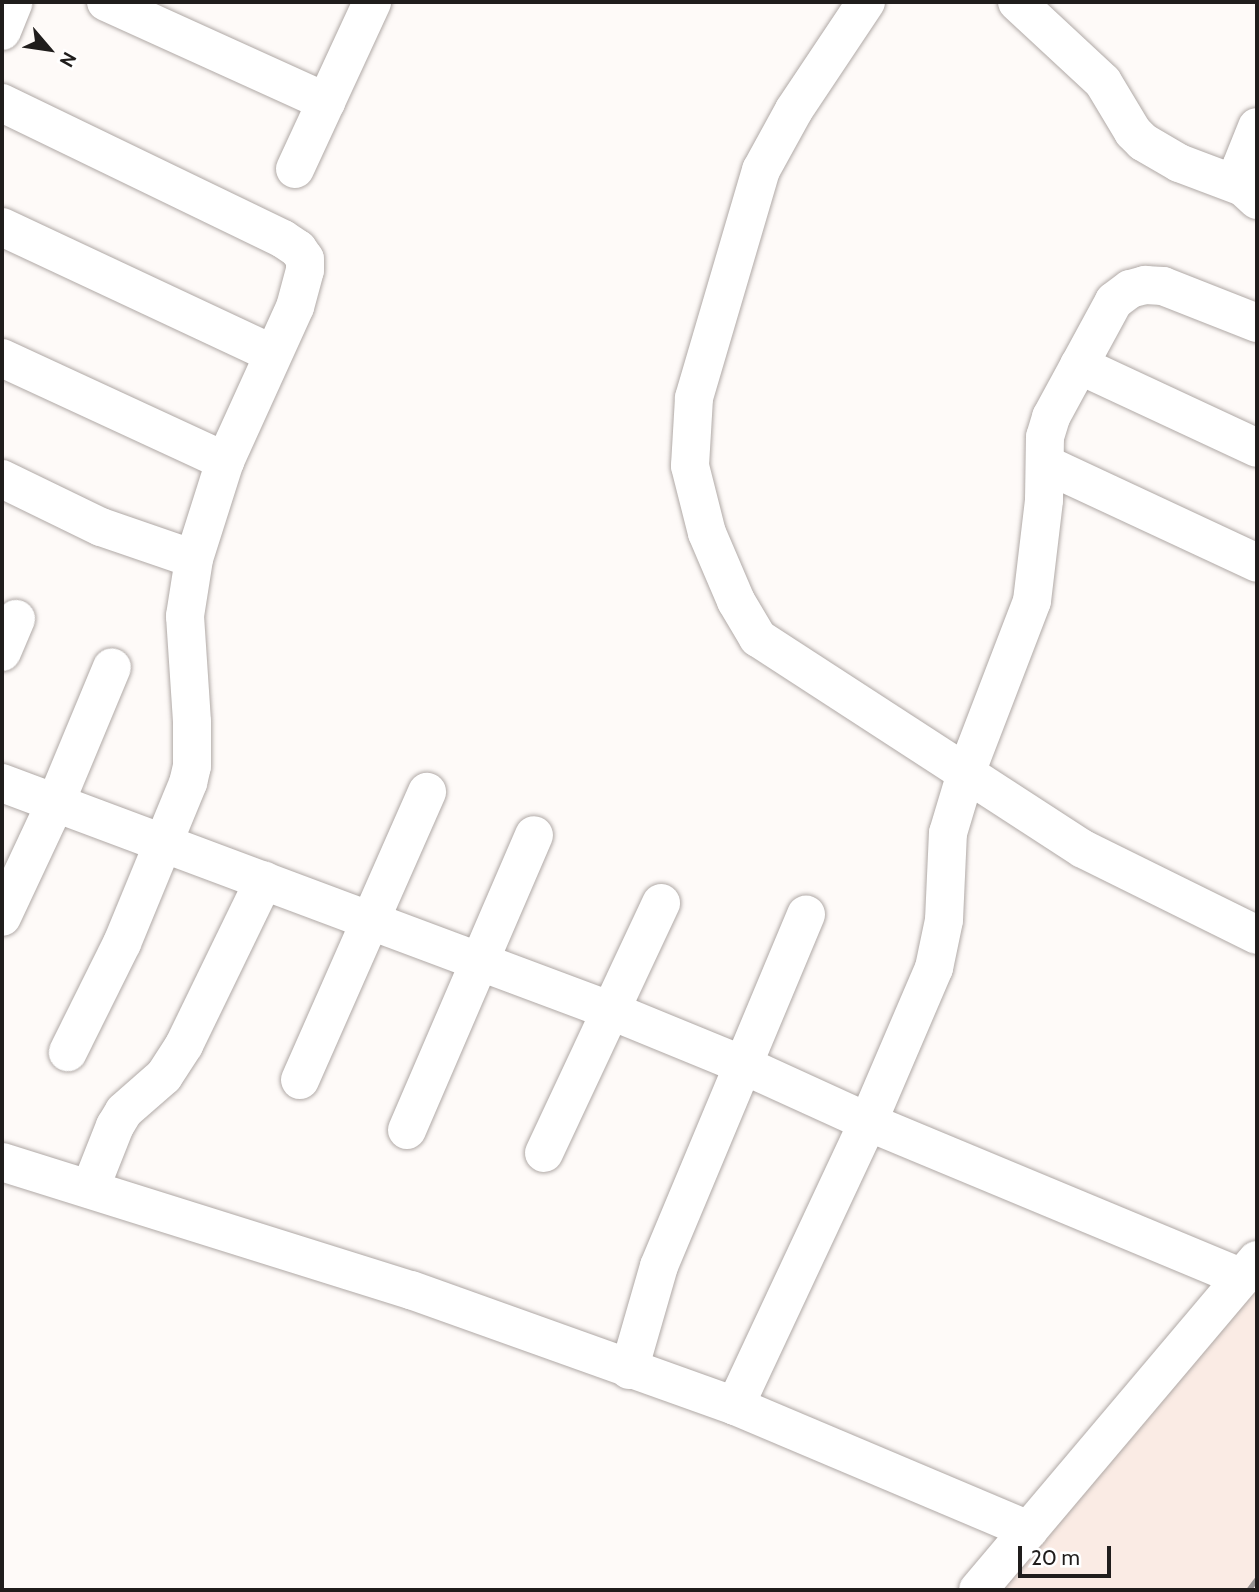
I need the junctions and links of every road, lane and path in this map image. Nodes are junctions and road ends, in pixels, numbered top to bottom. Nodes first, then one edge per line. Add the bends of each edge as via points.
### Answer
1 (14, 2) edge
2 (106, 2) edge
3 (372, 2) edge
4 (866, 2) edge
5 (1017, 2) edge
6 (2, 31) edge
7 (326, 102) junction
8 (2, 103) edge
9 (1257, 127) edge
10 (295, 169) dead end
11 (1250, 193) edge
12 (2, 227) edge
13 (1257, 323) edge
14 (273, 354) junction
15 (2, 358) edge
16 (1079, 365) junction
17 (1257, 448) edge
18 (225, 461) junction
19 (1045, 464) junction
20 (2, 479) edge
21 (194, 559) junction
22 (1257, 563) edge
23 (112, 667) dead end
24 (966, 773) junction
25 (2, 783) edge
26 (427, 792) dead end
27 (55, 804) junction
28 (534, 835) dead end
29 (165, 842) junction
30 (264, 880) junction
31 (661, 904) dead end
32 (806, 915) dead end
33 (2, 917) edge
34 (372, 921) junction
35 (1257, 935) edge
36 (479, 961) junction
37 (609, 1010) junction
38 (68, 1052) dead end
39 (743, 1065) junction
40 (300, 1080) dead end
41 (868, 1122) junction
42 (407, 1130) dead end
43 (544, 1153) dead end
44 (2, 1162) edge
45 (90, 1189) junction
46 (1250, 1269) edge
47 (629, 1370) junction
48 (734, 1406) junction
49 (1029, 1530) junction
50 (978, 1590) edge

1 - 6 street
2 - 7 street
3 - 7 street
4 - 24 street via 794,110 761,170 694,398 690,466 707,533 736,601 758,638
5 - 11 street via 1103,82 1143,142
7 - 10 street
8 - 14 street via 298,249 305,259 301,286
9 - 11 street via 1241,167
12 - 14 street
13 - 16 street via 1163,286 1145,285 1114,301
14 - 18 street
15 - 18 street
16 - 17 street
16 - 19 street via 1051,417
18 - 21 street
19 - 22 street
19 - 24 street via 1032,601
20 - 21 street via 101,527
21 - 29 street via 185,616 192,766
23 - 27 street
24 - 35 street via 1083,849
24 - 41 street via 948,833 944,919 934,968
25 - 27 street
26 - 34 street
27 - 29 street
27 - 33 street
28 - 36 street
29 - 30 street
29 - 38 street
30 - 34 street
30 - 45 street via 184,1045 159,1082 124,1111
31 - 37 street
32 - 39 street
34 - 36 street
34 - 40 street
36 - 37 street
36 - 42 street
37 - 39 street
37 - 43 street
39 - 41 street
39 - 47 street via 659,1266
41 - 46 street
41 - 48 street
44 - 45 street
45 - 47 street via 411,1290
46 - 49 street
47 - 48 street
48 - 49 street
49 - 50 street

